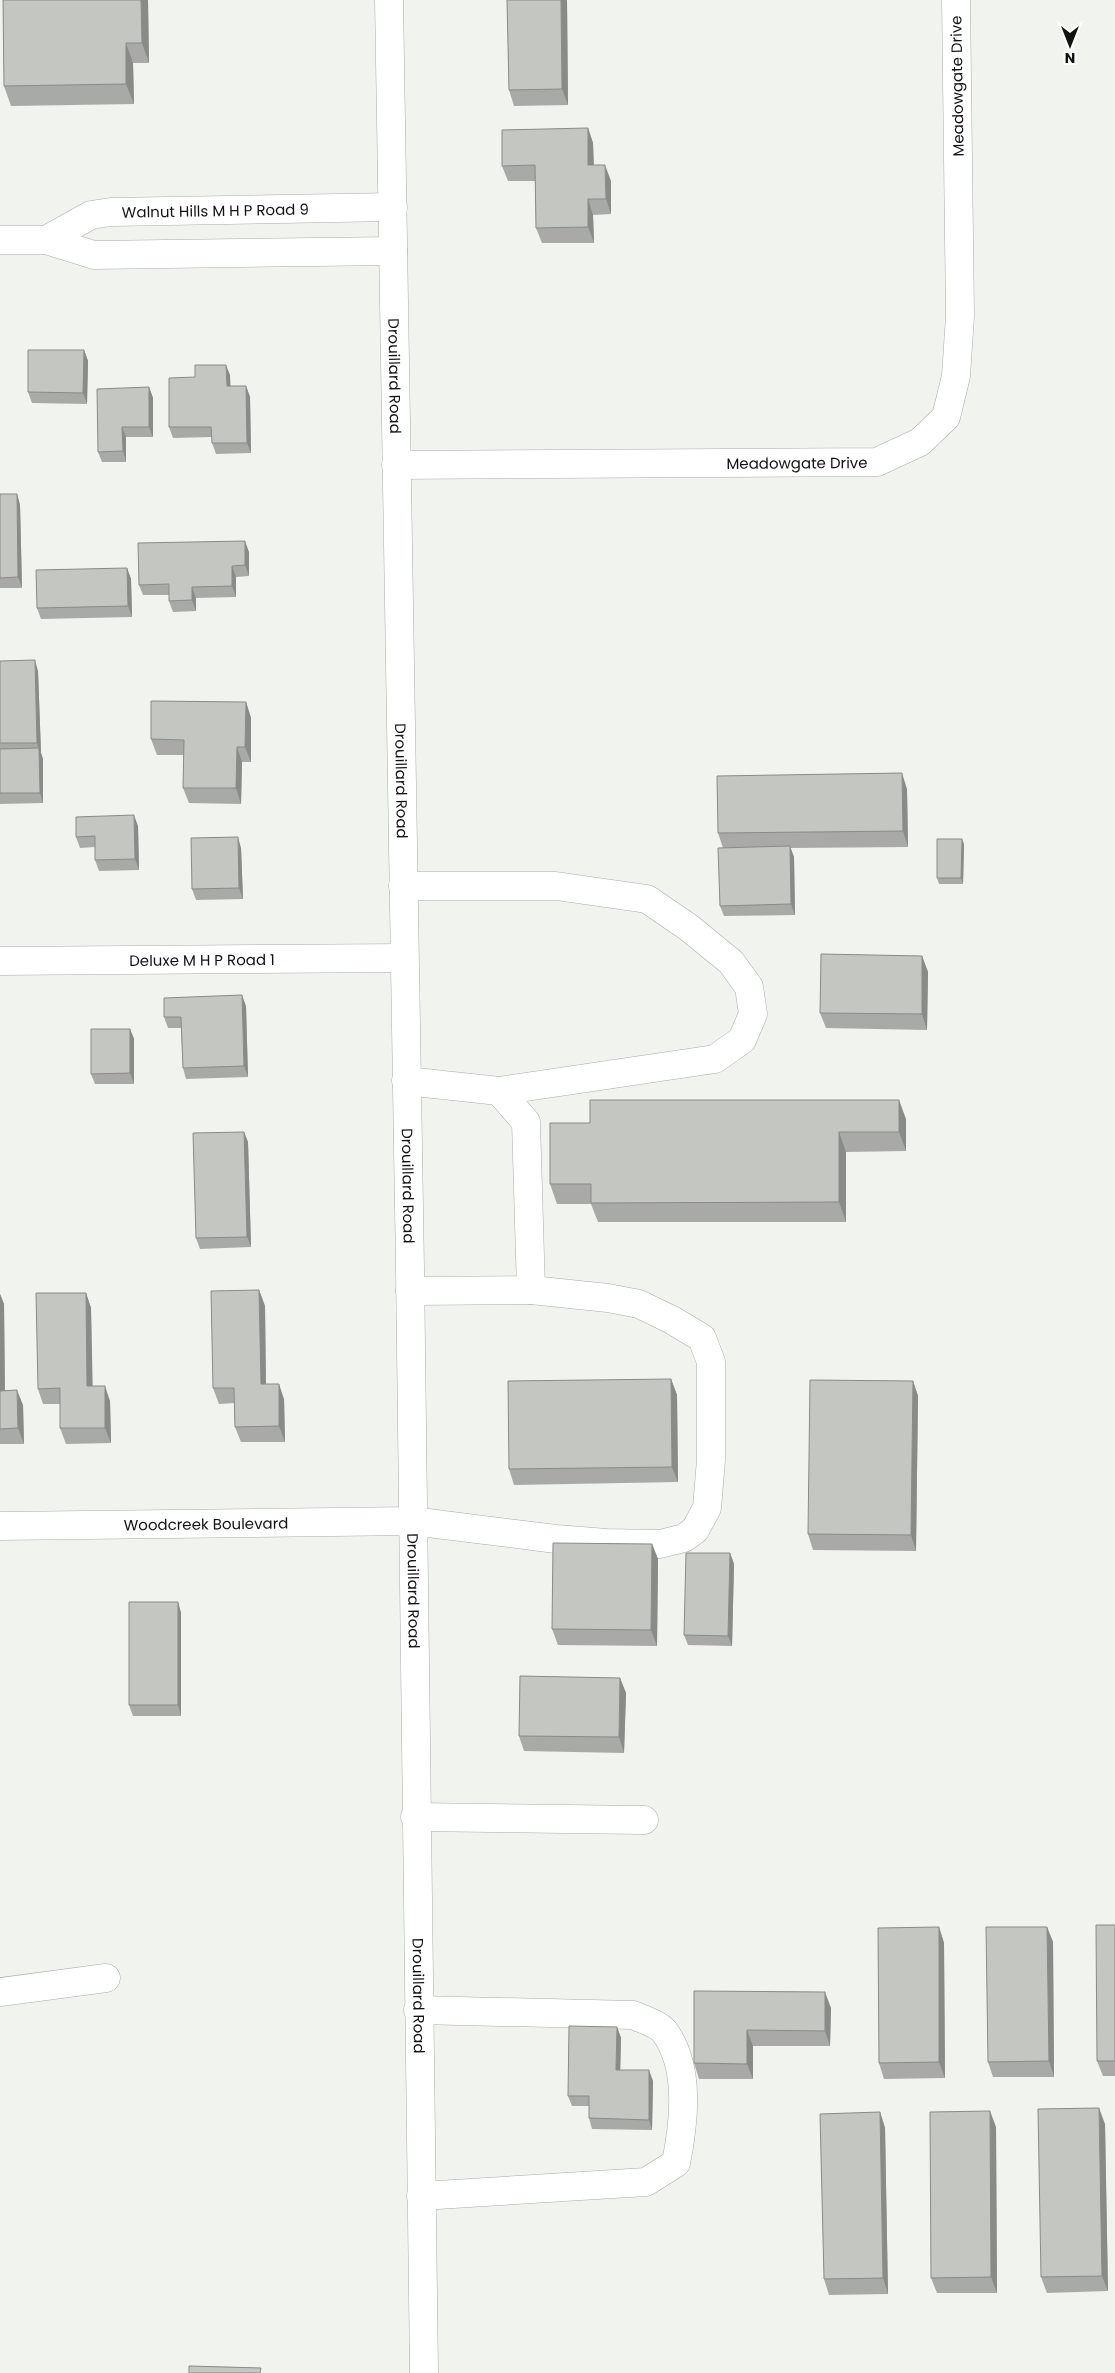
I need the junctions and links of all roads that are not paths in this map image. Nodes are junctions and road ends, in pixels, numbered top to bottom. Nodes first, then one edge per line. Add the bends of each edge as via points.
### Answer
1 (389, 0) edge
2 (956, 0) edge
3 (393, 207) junction
4 (0, 240) edge
5 (46, 240) junction
6 (393, 251) junction
7 (396, 466) junction
8 (403, 886) junction
9 (404, 958) junction
10 (0, 962) edge
11 (406, 1081) junction
12 (499, 1090) junction
13 (531, 1290) junction
14 (410, 1291) junction
15 (412, 1521) junction
16 (0, 1526) edge
17 (415, 1816) junction
18 (644, 1820) dead end
19 (106, 1978) dead end
20 (0, 1992) edge
21 (418, 2010) junction
22 (421, 2196) junction
23 (424, 2373) edge

1 - 3 street, Drouillard Road
2 - 7 street, Meadowgate Drive via 960,316 956,376 946,417 920,442 877,462
3 - 5 street, Walnut Hills M H P Road 9 via 111,212 91,215
3 - 6 street, Drouillard Road
4 - 5 street, Walnut Hills M H P Road 9
5 - 6 street, Walnut Hills M H P Road 9 via 94,254
6 - 7 street, Drouillard Road
7 - 8 street, Drouillard Road
8 - 9 street, Drouillard Road
8 - 12 street via 556,886 647,899 731,962 749,987 754,1014 742,1040 715,1059
9 - 10 street, Deluxe M H P Road 1
9 - 11 street, Drouillard Road
11 - 12 street
11 - 14 street, Drouillard Road
12 - 13 street via 526,1122
13 - 14 street, Woodcreek Boulevard
13 - 15 street, Woodcreek Boulevard via 639,1304 702,1338 711,1362 708,1508 690,1534 660,1544 556,1540
14 - 15 street, Drouillard Road
15 - 16 street, Woodcreek Boulevard
15 - 17 street, Drouillard Road
17 - 18 street
17 - 21 street, Drouillard Road
19 - 20 street
21 - 22 street, Drouillard Road
21 - 22 street via 634,2015 663,2030 680,2061 684,2126 676,2163 646,2182
22 - 23 street, Drouillard Road

